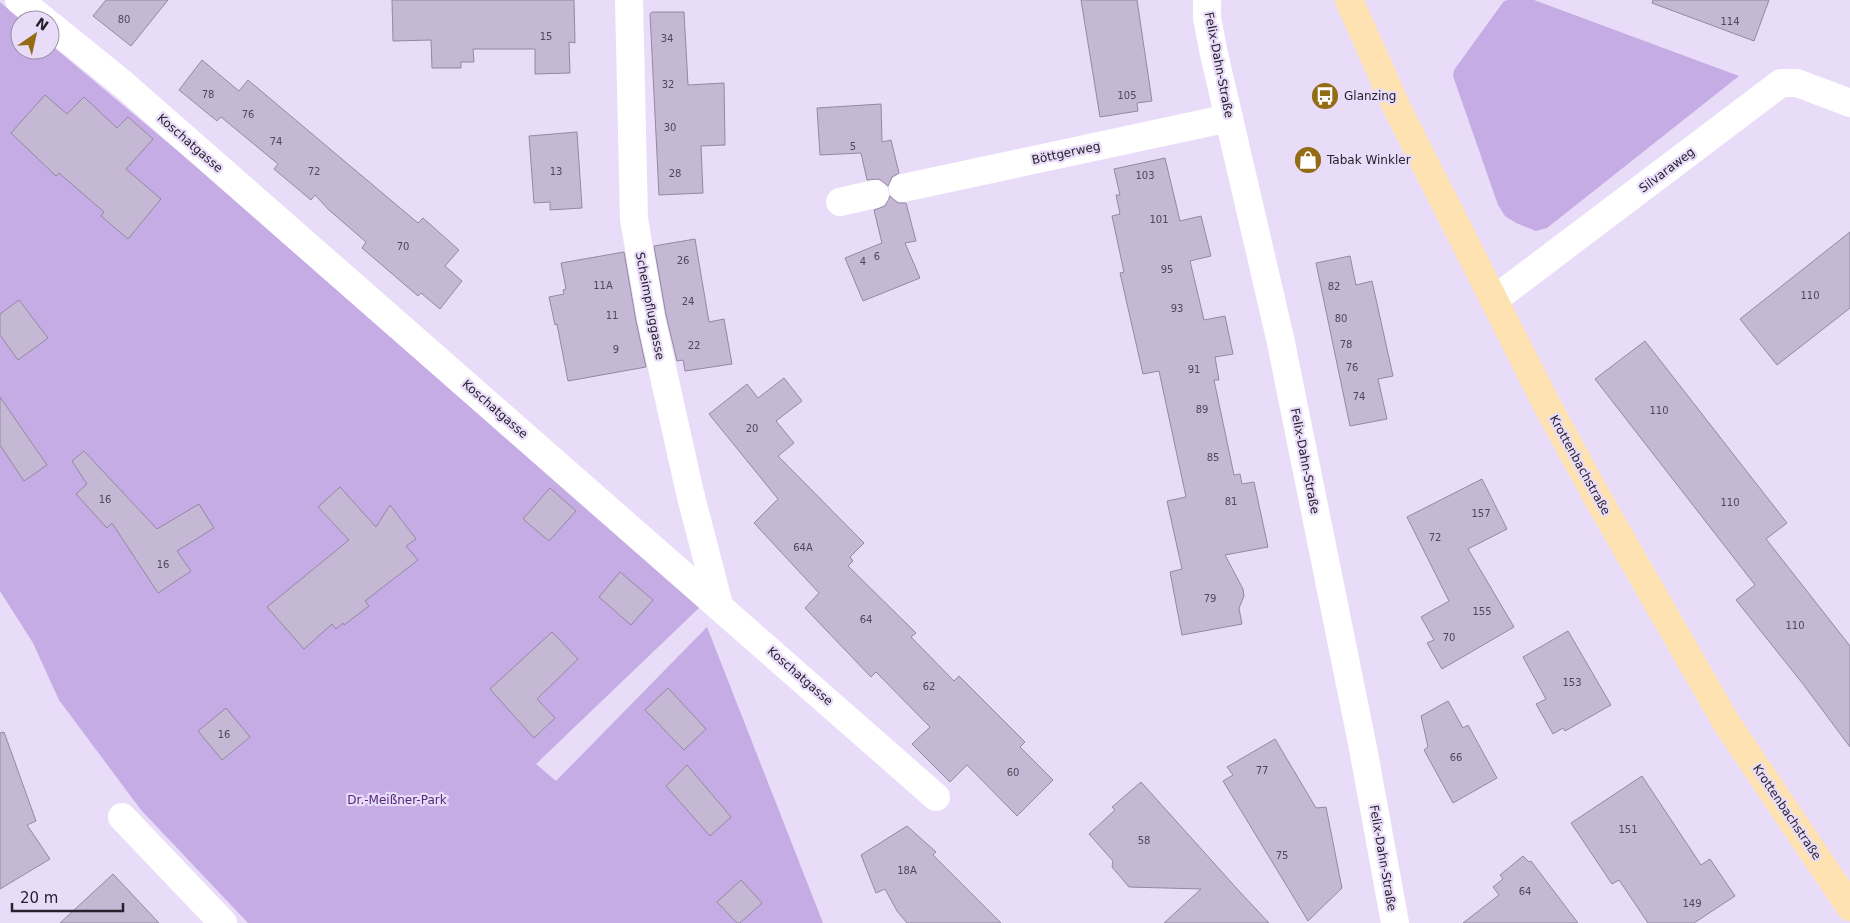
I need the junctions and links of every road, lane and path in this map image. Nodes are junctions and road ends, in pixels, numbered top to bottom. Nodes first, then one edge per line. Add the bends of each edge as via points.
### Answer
1 (19, 0) edge
2 (629, 0) edge
3 (1207, 0) edge
4 (1349, 0) edge
5 (32, 10) edge
6 (60, 33) edge
7 (1850, 103) edge
8 (1229, 118) junction
9 (903, 188) dead end
10 (875, 194) dead end
11 (840, 202) dead end
12 (1495, 300) junction
13 (719, 605) junction
14 (936, 797) dead end
15 (122, 816) dead end
16 (1850, 907) edge
17 (223, 923) edge
18 (1395, 923) edge

1 - 5 street
2 - 13 street, Scheimpfluggasse via 634,219 651,318
3 - 8 street, Felix-Dahn-Straße via 1207,18
4 - 12 main road, Krottenbachstraße via 1397,108
6 - 13 street, Koschatgasse via 123,84
7 - 12 street, Silvaraweg via 1797,83 1781,83
8 - 9 street, Böttgerweg
8 - 18 street, Felix-Dahn-Straße via 1280,338
10 - 11 street
12 - 16 main road, Krottenbachstraße via 1600,504 1726,722
13 - 14 street, Koschatgasse
15 - 17 street

